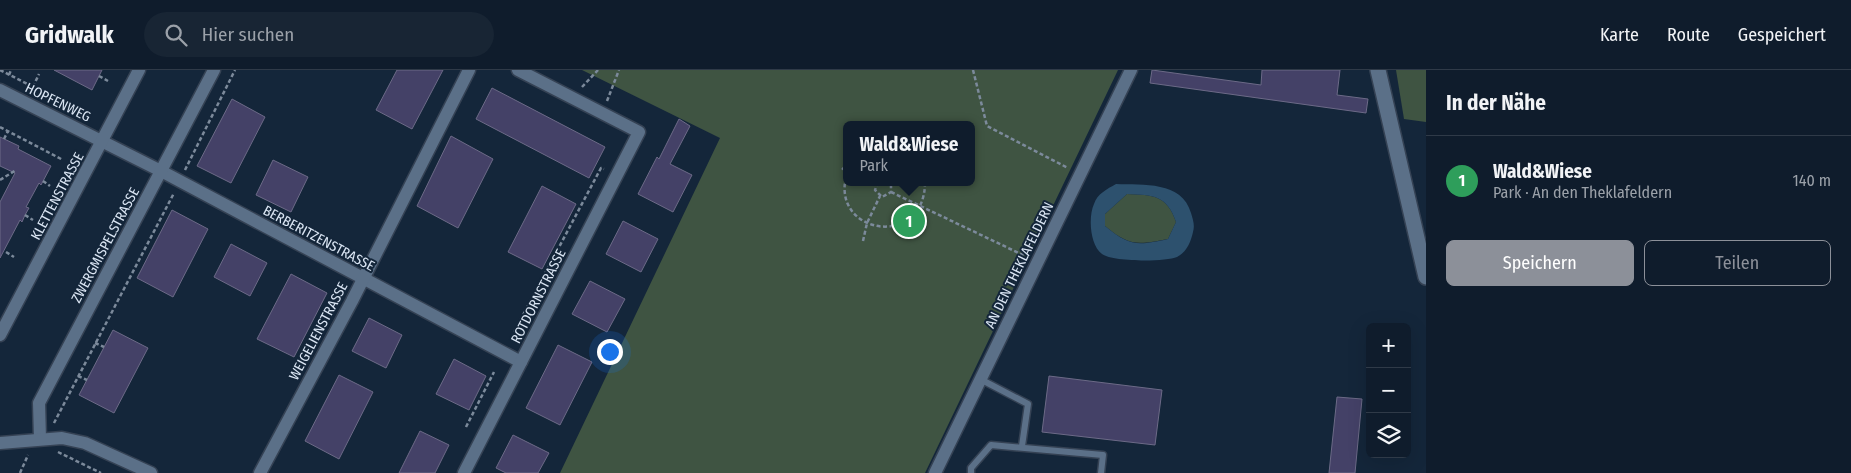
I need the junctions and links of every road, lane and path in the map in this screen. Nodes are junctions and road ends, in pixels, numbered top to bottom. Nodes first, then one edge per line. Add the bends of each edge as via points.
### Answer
1 (0, 70) edge
2 (11, 70) edge
3 (139, 70) edge
4 (214, 70) edge
5 (235, 70) edge
6 (469, 70) edge
7 (518, 70) edge
8 (598, 70) edge
9 (619, 70) edge
10 (973, 70) edge
11 (1131, 70) edge
12 (1378, 71) edge
13 (39, 74) dead end
14 (9, 75) junction
15 (99, 76) dead end
16 (108, 81) dead end
17 (33, 87) junction
18 (0, 90) edge
19 (572, 98) junction
20 (601, 112) junction
21 (90, 116) dead end
22 (0, 127) edge
23 (8, 131) junction
24 (4, 139) dead end
25 (103, 141) junction
26 (63, 160) dead end
27 (601, 168) dead end
28 (16, 170) dead end
29 (161, 171) junction
30 (1080, 174) junction
31 (0, 180) edge
32 (43, 181) dead end
33 (180, 181) junction
34 (50, 186) dead end
35 (844, 186) edge
36 (876, 186) edge
37 (891, 186) edge
38 (925, 186) edge
39 (891, 192) junction
40 (880, 196) junction
41 (920, 206) junction
42 (25, 216) dead end
43 (33, 220) dead end
44 (867, 223) junction
45 (863, 242) dead end
46 (6, 252) dead end
47 (14, 257) dead end
48 (1037, 263) junction
49 (1426, 277) edge
50 (362, 278) junction
51 (514, 332) dead end
52 (0, 335) edge
53 (95, 343) junction
54 (104, 347) dead end
55 (521, 362) junction
56 (494, 372) dead end
57 (78, 376) junction
58 (980, 379) junction
59 (87, 380) dead end
60 (466, 427) dead end
61 (40, 439) junction
62 (0, 443) edge
63 (1022, 446) junction
64 (135, 470) edge
65 (20, 473) edge
66 (101, 473) edge
67 (151, 473) edge
68 (260, 473) edge
69 (464, 473) edge
70 (935, 473) edge
71 (970, 473) edge
72 (1101, 473) edge

1 - 14 path
2 - 14 path
3 - 25 street, KLETTENSTRASSE
4 - 29 street, ZWERGMISPELSTRASSE
5 - 33 path
6 - 50 street, WEIGELIENSTRASSE
7 - 19 street
8 - 19 path
9 - 20 path
10 - 30 path via 987,126
11 - 30 street, AN DEN THEKLAFELDERN
12 - 49 main road
13 - 17 path
14 - 17 path
15 - 16 path
17 - 21 path
18 - 25 street, HOPFENWEG
19 - 20 street
20 - 55 street, ROTDORNSTRASSE via 639,132
22 - 23 path
23 - 24 path
23 - 26 path
25 - 29 street, BERBERITZENSTRASSE
25 - 52 street, KLETTENSTRASSE
27 - 51 path
28 - 31 path
29 - 33 street, BERBERITZENSTRASSE
29 - 61 street, ZWERGMISPELSTRASSE via 39,403
30 - 48 street, AN DEN THEKLAFELDERN
32 - 34 path
33 - 50 street, BERBERITZENSTRASSE
33 - 53 path
35 - 44 path via 852,210
36 - 40 path via 875,190
37 - 39 path
38 - 41 path
39 - 40 path
39 - 41 path
40 - 44 path
41 - 44 path via 901,224 887,228
41 - 48 path
42 - 43 path
44 - 45 path
46 - 47 path
48 - 58 street, AN DEN THEKLAFELDERN
50 - 55 street, BERBERITZENSTRASSE
50 - 68 street, WEIGELIENSTRASSE
53 - 54 path
53 - 57 path
55 - 69 street, ROTDORNSTRASSE
56 - 60 path
57 - 59 path
57 - 61 path via 54,422
58 - 63 lane via 1028,404
58 - 70 street, AN DEN THEKLAFELDERN
61 - 62 street
61 - 64 street via 85,442
61 - 65 path
61 - 66 path via 52,450
63 - 71 lane via 991,445
63 - 72 lane via 1103,455
64 - 67 street

